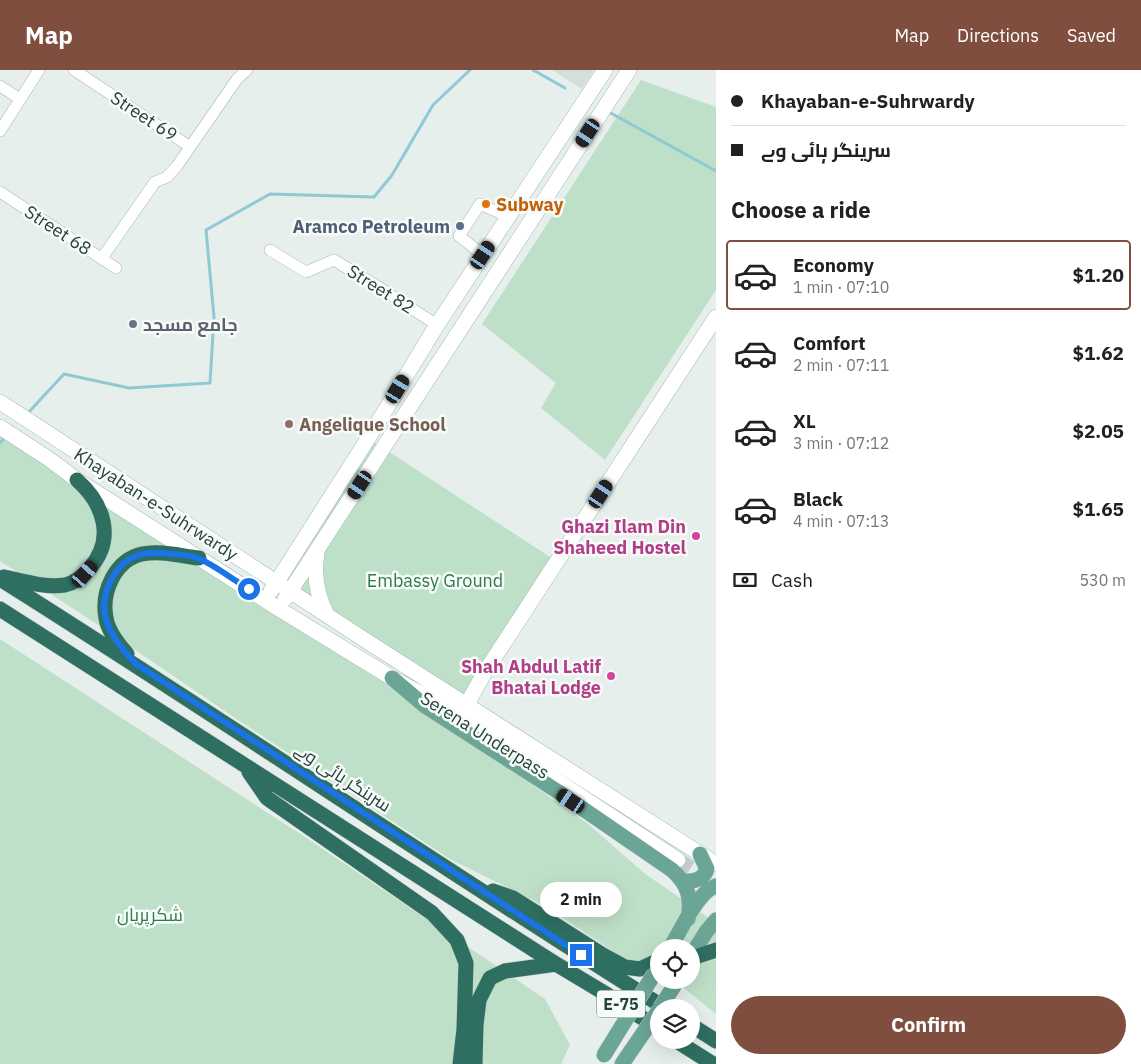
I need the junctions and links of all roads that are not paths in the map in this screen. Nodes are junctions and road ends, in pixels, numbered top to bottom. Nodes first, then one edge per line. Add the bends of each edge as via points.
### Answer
1 (39, 70) edge
2 (74, 70) edge
3 (247, 70) edge
4 (605, 70) edge
5 (629, 70) edge
6 (0, 86) edge
7 (20, 99) junction
8 (0, 131) edge
9 (189, 146) junction
10 (0, 192) edge
11 (509, 217) junction
12 (270, 250) dead end
13 (483, 255) junction
14 (102, 258) junction
15 (116, 268) dead end
16 (716, 317) edge
17 (438, 325) junction
18 (0, 402) edge
19 (0, 427) edge
20 (77, 480) junction
21 (318, 550) junction
22 (200, 558) junction
23 (0, 578) edge
24 (276, 582) junction
25 (290, 591) junction
26 (265, 600) junction
27 (0, 609) edge
28 (279, 609) junction
29 (328, 615) junction
30 (136, 664) junction
31 (392, 678) junction
32 (467, 704) junction
33 (245, 766) junction
34 (700, 854) junction
35 (678, 860) tunnel mouth
36 (716, 864) edge
37 (683, 881) junction
38 (472, 885) junction
39 (716, 886) edge
40 (688, 919) junction
41 (716, 920) edge
42 (676, 939) edge
43 (700, 942) edge
44 (716, 950) edge
45 (700, 955) edge
46 (556, 964) junction
47 (650, 968) edge
48 (650, 978) edge
49 (651, 999) edge
50 (650, 1023) edge
51 (650, 1023) edge
52 (700, 1031) edge
53 (716, 1041) edge
54 (689, 1049) edge
55 (601, 1059) edge
56 (460, 1064) edge
57 (475, 1064) edge
58 (622, 1064) edge
59 (713, 1064) edge

1 - 7 street
2 - 9 street, Street 69
3 - 9 street via 236,79 200,135
4 - 11 main road
5 - 21 main road
6 - 7 street
7 - 8 street
9 - 14 street via 167,177 155,182
10 - 14 street, Street 68
11 - 13 main road
11 - 13 street via 480,204 458,236
12 - 17 street, Street 82 via 306,272 334,260
13 - 17 main road
14 - 15 street, Street 68
16 - 32 main road
17 - 24 main road
18 - 24 main road, Khayaban-e-Suhrwardy
19 - 20 main road, Khayaban-e-Suhrwardy
20 - 22 main road, Khayaban-e-Suhrwardy
20 - 23 highway via 95,499 104,524 100,551 94,563 74,582 65,584 49,586
21 - 25 main road
21 - 29 main road via 315,563 317,590
22 - 26 main road, Khayaban-e-Suhrwardy
22 - 30 highway via 149,552 130,558 117,570 108,585 104,602 106,619 120,647
23 - 30 highway, سرینگر ہائی وے / E-75
24 - 25 main road, Khayaban-e-Suhrwardy
24 - 26 main road
25 - 28 main road
25 - 29 main road, Khayaban-e-Suhrwardy
26 - 28 main road, Khayaban-e-Suhrwardy
27 - 33 highway, E-75
28 - 31 main road, Khayaban-e-Suhrwardy
29 - 32 main road, Khayaban-e-Suhrwardy
30 - 38 highway, سرینگر ہائی وے / E-75
31 - 35 main road, Serena Underpass via 439,703
31 - 37 main road via 425,706 608,825
32 - 34 main road, Khayaban-e-Suhrwardy
33 - 46 highway, E-75
33 - 56 highway via 267,798 432,913 457,940 466,963
34 - 36 main road, Khayaban-e-Suhrwardy
34 - 37 main road via 705,873 696,880
37 - 40 main road via 690,896
38 - 47 highway via 513,898 625,967
38 - 49 highway, سرینگر ہائی وے / E-75
39 - 40 main road via 700,898
40 - 42 main road
41 - 43 main road
44 - 45 highway
46 - 50 highway, E-75
46 - 57 highway via 505,971 490,978 479,1000
48 - 55 main road, bridge
51 - 58 main road, bridge
52 - 53 highway
54 - 59 highway

